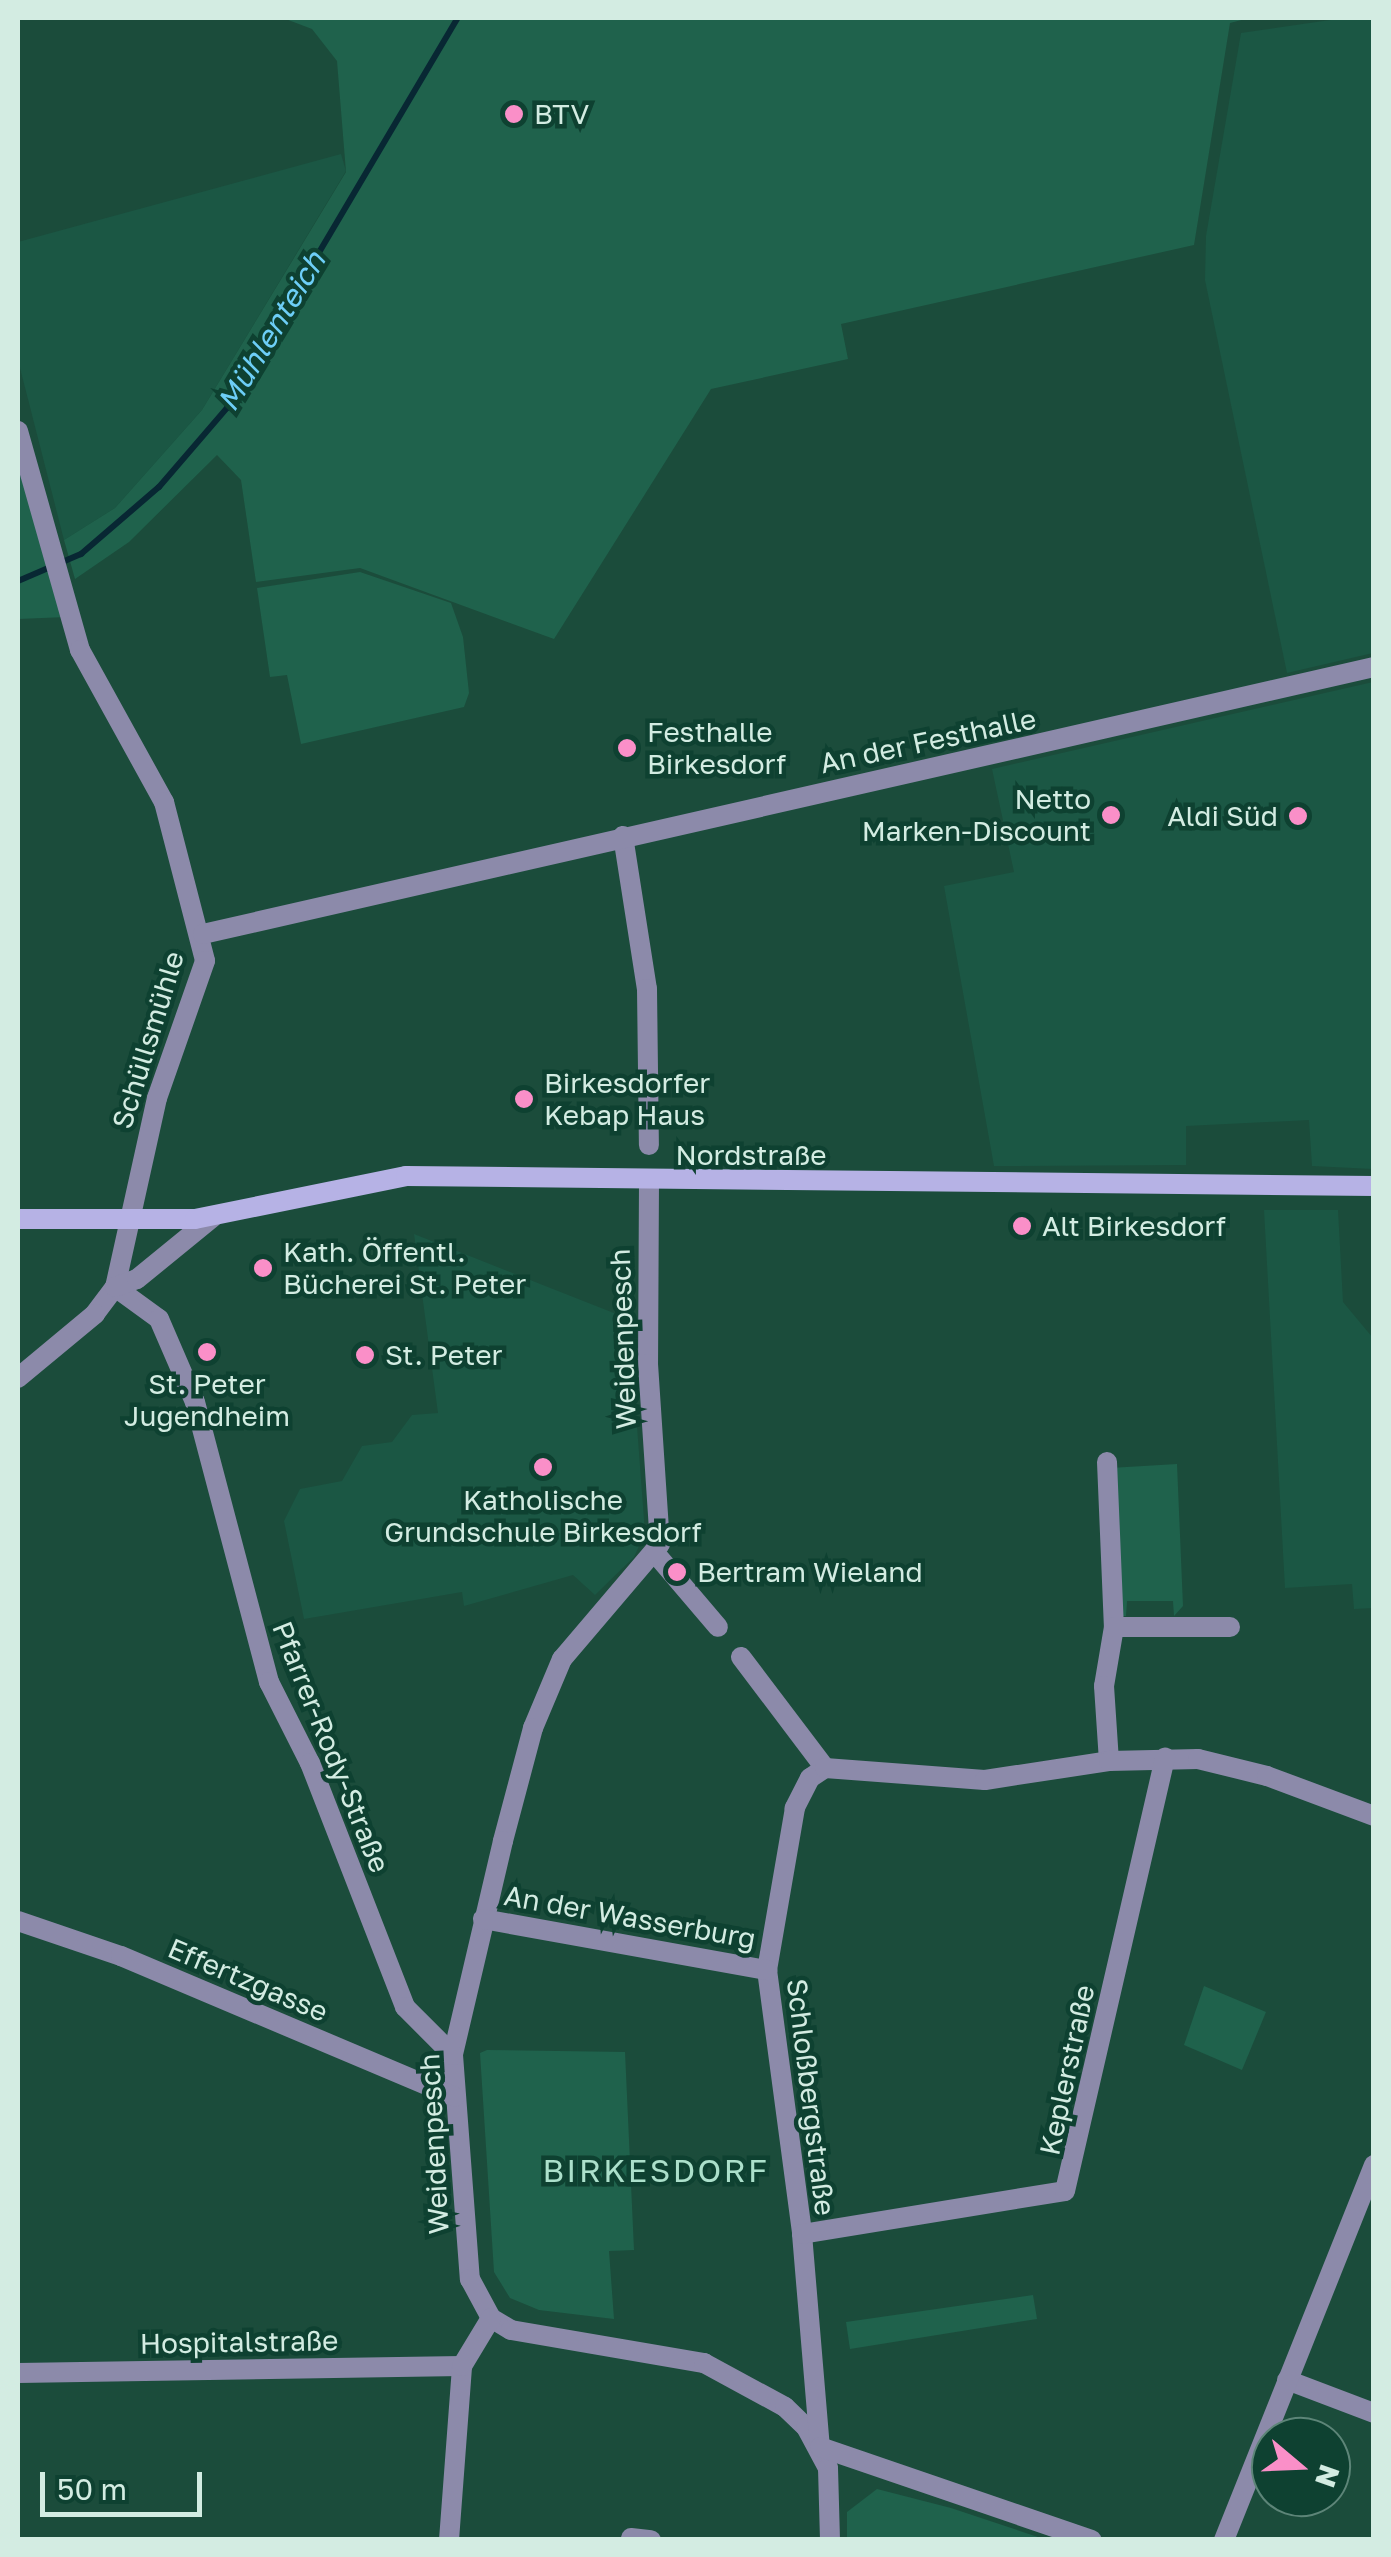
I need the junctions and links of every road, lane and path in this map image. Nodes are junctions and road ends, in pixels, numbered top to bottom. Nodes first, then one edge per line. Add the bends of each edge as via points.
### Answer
1 (18, 432) edge
2 (1374, 667) edge
3 (624, 836) junction
4 (202, 934) junction
5 (649, 1146) dead end
6 (649, 1181) junction
7 (1374, 1186) edge
8 (213, 1217) junction
9 (18, 1219) edge
10 (132, 1220) junction
11 (115, 1287) junction
12 (18, 1378) edge
13 (1106, 1462) dead end
14 (655, 1553) junction
15 (718, 1627) dead end
16 (1114, 1627) junction
17 (1230, 1628) dead end
18 (741, 1656) dead end
19 (1165, 1757) junction
20 (1108, 1761) junction
21 (825, 1768) junction
22 (1374, 1816) edge
23 (483, 1919) junction
24 (18, 1922) edge
25 (766, 1970) junction
26 (453, 2055) junction
27 (454, 2096) junction
28 (1373, 2170) edge
29 (802, 2234) junction
30 (491, 2318) junction
31 (462, 2366) junction
32 (18, 2374) edge
33 (1287, 2380) junction
34 (1374, 2413) edge
35 (820, 2447) junction
36 (449, 2540) edge
37 (830, 2540) edge
38 (1091, 2540) edge
39 (1224, 2540) edge

1 - 4 street, Schüllsmühle via 97,688 164,802
2 - 3 street, An der Festhalle
3 - 4 street, An der Festhalle
3 - 5 street, Nordstraße via 647,989
4 - 10 street, Schüllsmühle via 202,977 157,1098
6 - 7 street, Nordstraße
6 - 8 street, Nordstraße via 389,1177
6 - 14 street, Weidenpesch via 648,1364 662,1522
8 - 10 street, Nordstraße
8 - 11 street via 137,1279
9 - 10 street, Nordstraße
10 - 11 street, Schüllsmühle
11 - 12 street via 95,1314
11 - 26 street, Pfarrer-Rody-Straße via 159,1319 202,1419 269,1682 310,1763 405,2007
13 - 16 street
14 - 15 street
14 - 23 street, Weidenpesch via 581,1631 546,1692
16 - 17 street
16 - 20 street via 1104,1686
18 - 21 street
19 - 20 street
19 - 22 street via 1267,1776
19 - 29 street, Keplerstraße via 1065,2191
20 - 21 street via 985,1780
21 - 25 street, Schloßbergstraße via 810,1778 795,1808
23 - 25 street, An der Wasserburg
23 - 26 street, Weidenpesch
24 - 27 street, Effertzgasse via 122,1956
25 - 29 street, Schloßbergstraße
26 - 27 street, Weidenpesch
27 - 30 street, Weidenpesch via 470,2280
28 - 33 street
29 - 35 street, Schloßbergstraße
30 - 31 street
30 - 35 street via 531,2334 639,2347 704,2364 766,2394
31 - 32 street, Hospitalstraße
31 - 36 street
33 - 34 street
33 - 39 street
35 - 37 street via 828,2468
35 - 38 street

